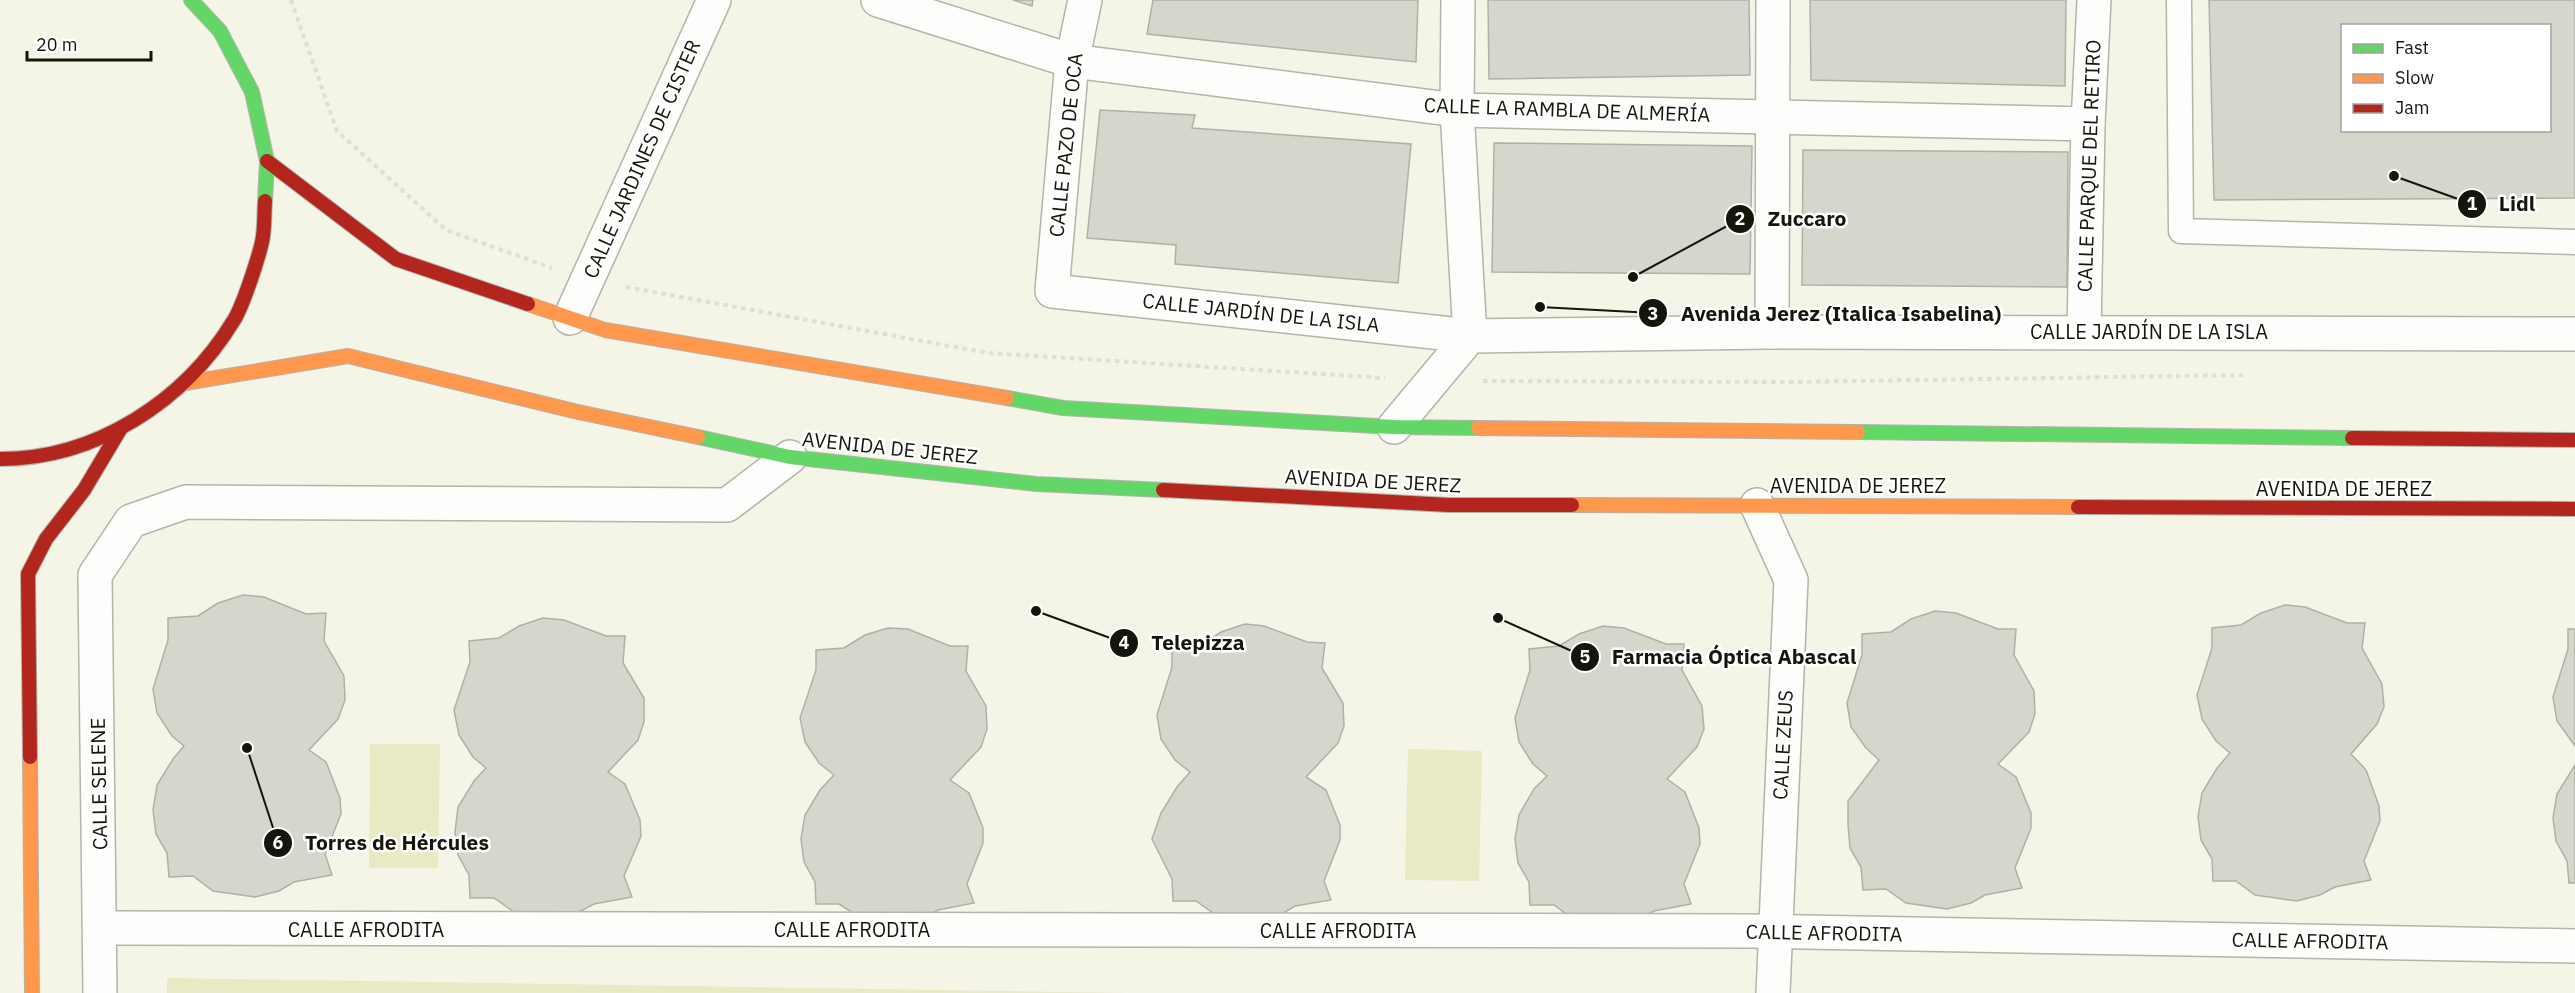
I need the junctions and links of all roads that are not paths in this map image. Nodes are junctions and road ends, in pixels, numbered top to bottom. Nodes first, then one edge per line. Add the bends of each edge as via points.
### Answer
1 (191, 0) edge
2 (714, 0) edge
3 (878, 0) edge
4 (1085, 0) edge
5 (1458, 0) edge
6 (1773, 0) edge
7 (2094, 0) edge
8 (2179, 0) edge
9 (217, 10) dead end
10 (220, 31) junction
11 (1072, 61) junction
12 (1457, 110) junction
13 (1774, 117) junction
14 (2088, 124) junction
15 (267, 161) junction
16 (2575, 242) edge
17 (1052, 291) joint
18 (570, 318) junction
19 (1772, 332) junction
20 (2084, 332) junction
21 (2575, 334) edge
22 (1470, 336) junction
23 (185, 383) junction
24 (1394, 427) junction
25 (121, 428) junction
26 (2575, 440) edge
27 (790, 457) junction
28 (0, 459) edge
29 (1757, 505) junction
30 (2575, 509) edge
31 (101, 928) junction
32 (1775, 932) junction
33 (2575, 946) edge
34 (32, 993) edge
35 (100, 993) edge
36 (1773, 993) edge

1 - 10 main road
2 - 18 street, CALLE JARDINES DE CISTER
3 - 11 street, CALLE LA RAMBLA DE ALMERÍA
4 - 11 street, CALLE PAZO DE OCA
5 - 12 street
6 - 13 street
7 - 14 street, CALLE PARQUE DEL RETIRO
8 - 16 lane via 2181,231
9 - 10 main road
10 - 15 main road via 252,92
11 - 12 street, CALLE LA RAMBLA DE ALMERÍA
11 - 17 street, CALLE PAZO DE OCA
12 - 13 street, CALLE LA RAMBLA DE ALMERÍA
12 - 22 street
13 - 14 street, CALLE LA RAMBLA DE ALMERÍA
13 - 19 street
14 - 20 street, CALLE PARQUE DEL RETIRO
15 - 18 main road via 396,259
15 - 23 main road via 262,242 235,319
17 - 22 street, CALLE JARDÍN DE LA ISLA
18 - 24 main road via 605,330 1063,408
19 - 20 street, CALLE JARDÍN DE LA ISLA
19 - 22 street, CALLE JARDÍN DE LA ISLA
20 - 21 street, CALLE JARDÍN DE LA ISLA
22 - 24 street
23 - 25 main road
23 - 27 main road, AVENIDA DE JEREZ via 348,356 578,412
24 - 26 main road
25 - 28 main road via 75,448 26,459
25 - 34 main road via 84,489 46,539 28,574
27 - 29 main road, AVENIDA DE JEREZ via 1036,484 1449,505
27 - 31 street, CALLE SELENE via 727,505 186,502 131,521 95,574
29 - 30 main road, AVENIDA DE JEREZ
29 - 32 street, CALLE ZEUS via 1791,580
31 - 32 street, CALLE AFRODITA
31 - 35 street, CALLE SELENE
32 - 33 street, CALLE AFRODITA
32 - 36 street, CALLE ZEUS

